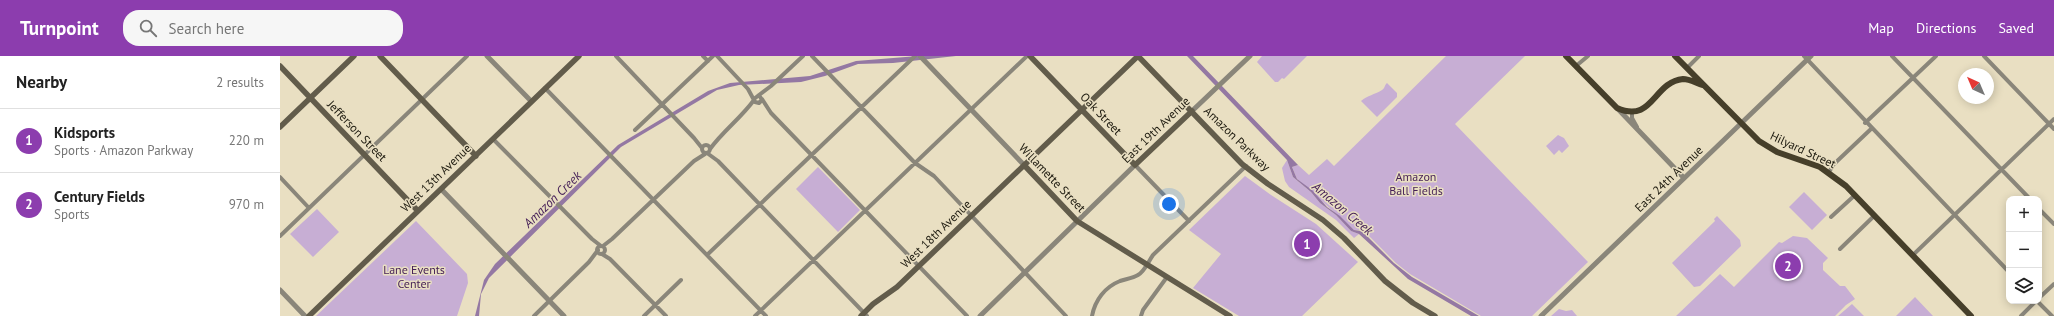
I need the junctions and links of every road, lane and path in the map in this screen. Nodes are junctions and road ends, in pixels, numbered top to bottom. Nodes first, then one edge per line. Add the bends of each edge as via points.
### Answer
1 (354, 56) edge
2 (380, 56) edge
3 (467, 56) edge
4 (487, 56) edge
5 (579, 56) edge
6 (616, 56) edge
7 (703, 56) edge
8 (713, 56) edge
9 (717, 56) edge
10 (803, 56) edge
11 (812, 56) edge
12 (915, 56) edge
13 (920, 56) edge
14 (1028, 56) edge
15 (1138, 56) edge
16 (1566, 56) edge
17 (1588, 56) edge
18 (1675, 56) edge
19 (1699, 56) edge
20 (1892, 56) edge
21 (1936, 56) edge
22 (1984, 56) edge
23 (1246, 57) edge
24 (1807, 57) edge
25 (708, 61) junction
26 (280, 66) edge
27 (1576, 66) junction
28 (1687, 68) junction
29 (1913, 77) junction
30 (1703, 85) junction
31 (1668, 86) junction
32 (545, 88) junction
33 (311, 98) junction
34 (758, 99) junction
35 (422, 100) junction
36 (531, 101) junction
37 (662, 104) junction
38 (861, 107) junction
39 (1617, 108) junction
40 (970, 109) junction
41 (1082, 110) junction
42 (1192, 111) junction
43 (1632, 113) junction
44 (2054, 119) edge
45 (1865, 123) junction
46 (1740, 124) junction
47 (2049, 124) junction
48 (280, 127) edge
49 (1871, 129) junction
50 (2054, 129) edge
51 (635, 130) dead end
52 (1639, 131) junction
53 (493, 139) junction
54 (706, 149) junction
55 (365, 154) junction
56 (812, 155) junction
57 (476, 156) junction
58 (915, 163) junction
59 (1024, 165) junction
60 (1135, 165) junction
61 (1246, 166) junction
62 (2002, 170) junction
63 (1829, 172) junction
64 (280, 177) edge
65 (1684, 178) junction
66 (441, 189) junction
67 (1855, 195) junction
68 (2027, 196) edge
69 (654, 200) junction
70 (760, 205) junction
71 (309, 208) junction
72 (418, 211) junction
73 (866, 211) junction
74 (2042, 211) edge
75 (1954, 215) junction
76 (971, 216) junction
77 (1874, 216) junction
78 (1831, 217) dead end
79 (1077, 221) junction
80 (1189, 221) junction
81 (2054, 224) edge
82 (280, 236) edge
83 (1840, 249) dead end
84 (602, 250) junction
85 (707, 255) junction
86 (1913, 255) junction
87 (814, 261) junction
88 (1146, 265) junction
89 (919, 266) junction
90 (2006, 269) edge
91 (1025, 273) junction
92 (1167, 277) junction
93 (681, 280) dead end
94 (2054, 284) edge
95 (280, 290) edge
96 (2042, 295) edge
97 (549, 301) junction
98 (2034, 304) edge
99 (2040, 304) edge
100 (655, 305) junction
101 (761, 311) junction
102 (864, 315) edge
103 (305, 316) edge
104 (309, 316) edge
105 (534, 316) edge
106 (564, 316) edge
107 (644, 316) edge
108 (666, 316) edge
109 (755, 316) edge
110 (766, 316) edge
111 (967, 316) edge
112 (980, 316) edge
113 (1066, 316) edge
114 (1092, 316) edge
115 (1141, 316) edge
116 (1230, 316) edge
117 (1435, 316) edge
118 (1541, 316) edge
119 (1971, 316) edge
120 (2021, 316) edge
121 (2052, 316) edge

1 - 33 main road
2 - 35 main road
3 - 35 street
4 - 36 street
5 - 32 main road, West 13th Avenue
6 - 37 street
7 - 25 street
8 - 25 street
9 - 34 street
10 - 34 street
11 - 38 street
12 - 38 street
13 - 40 street, Willamette Street
14 - 40 street
14 - 41 main road, Oak Street
15 - 41 main road, West 18th Avenue
15 - 42 main road, Amazon Parkway
16 - 27 main road
17 - 27 street
18 - 28 main road, Hilyard Street
19 - 28 street
20 - 29 street
21 - 29 street
22 - 47 street
23 - 42 street, East 19th Avenue
24 - 45 street
24 - 46 street, East 24th Avenue
25 - 37 street
26 - 33 main road, Jefferson Street
27 - 39 main road
28 - 30 main road, Hilyard Street
28 - 31 main road
29 - 45 street
29 - 62 street
30 - 31 main road via 1682,79
30 - 46 main road, Hilyard Street
31 - 43 main road via 1644,108
32 - 36 main road, West 13th Avenue
32 - 69 street
33 - 48 main road
33 - 55 main road, Jefferson Street
34 - 54 street
34 - 56 street
35 - 55 street
35 - 57 main road
36 - 53 main road, West 13th Avenue
37 - 51 street
37 - 54 street
38 - 56 street
38 - 58 street
39 - 43 main road
39 - 52 street
40 - 58 street
40 - 59 street, Willamette Street
41 - 59 main road, West 18th Avenue
41 - 60 main road, Oak Street
42 - 60 main road, East 19th Avenue
42 - 61 main road, Amazon Parkway
43 - 52 street
44 - 47 street
45 - 49 street
46 - 63 main road, Hilyard Street via 1755,138 1777,152
46 - 65 street, East 24th Avenue
47 - 50 street
47 - 62 street
49 - 63 street via 1834,164
49 - 75 street
52 - 65 street
53 - 57 main road, West 13th Avenue
53 - 84 street
54 - 69 street
54 - 70 street
55 - 71 street
55 - 72 main road, Jefferson Street
56 - 70 street
56 - 73 street
57 - 66 main road, West 13th Avenue
58 - 73 street
58 - 76 street via 934,176
59 - 76 main road, West 18th Avenue
59 - 79 main road, Willamette Street
60 - 79 street, East 19th Avenue
60 - 80 street, Oak Street
61 - 80 street
61 - 117 main road, Amazon Parkway via 1323,220 1385,281
62 - 68 street
62 - 75 street
63 - 67 main road, Hilyard Street
64 - 71 street
65 - 118 street, East 24th Avenue
66 - 72 main road, West 13th Avenue
66 - 97 street
67 - 77 main road, Hilyard Street
67 - 78 street
69 - 84 street
69 - 85 street
70 - 85 street
70 - 87 street
71 - 82 street
72 - 104 main road, West 13th Avenue
73 - 87 street
73 - 89 street
74 - 81 street
75 - 86 street
75 - 90 street
76 - 89 main road, West 18th Avenue
76 - 91 street
77 - 83 street
77 - 86 main road, Hilyard Street
79 - 88 main road, Willamette Street
79 - 91 street, East 19th Avenue
80 - 88 street
84 - 97 street
84 - 100 street
85 - 101 street
86 - 119 main road, Hilyard Street
87 - 101 street
87 - 102 street
88 - 92 main road, Willamette Street
88 - 114 street via 1138,275 1108,287 1097,301
89 - 102 main road, West 18th Avenue
89 - 111 street
91 - 112 street, East 19th Avenue
91 - 113 street
92 - 115 street
92 - 116 main road, Willamette Street
93 - 100 street
94 - 96 street
95 - 103 street
97 - 105 street
97 - 106 street
98 - 120 street
99 - 121 street
100 - 107 street
100 - 108 street
101 - 109 street
101 - 110 street

